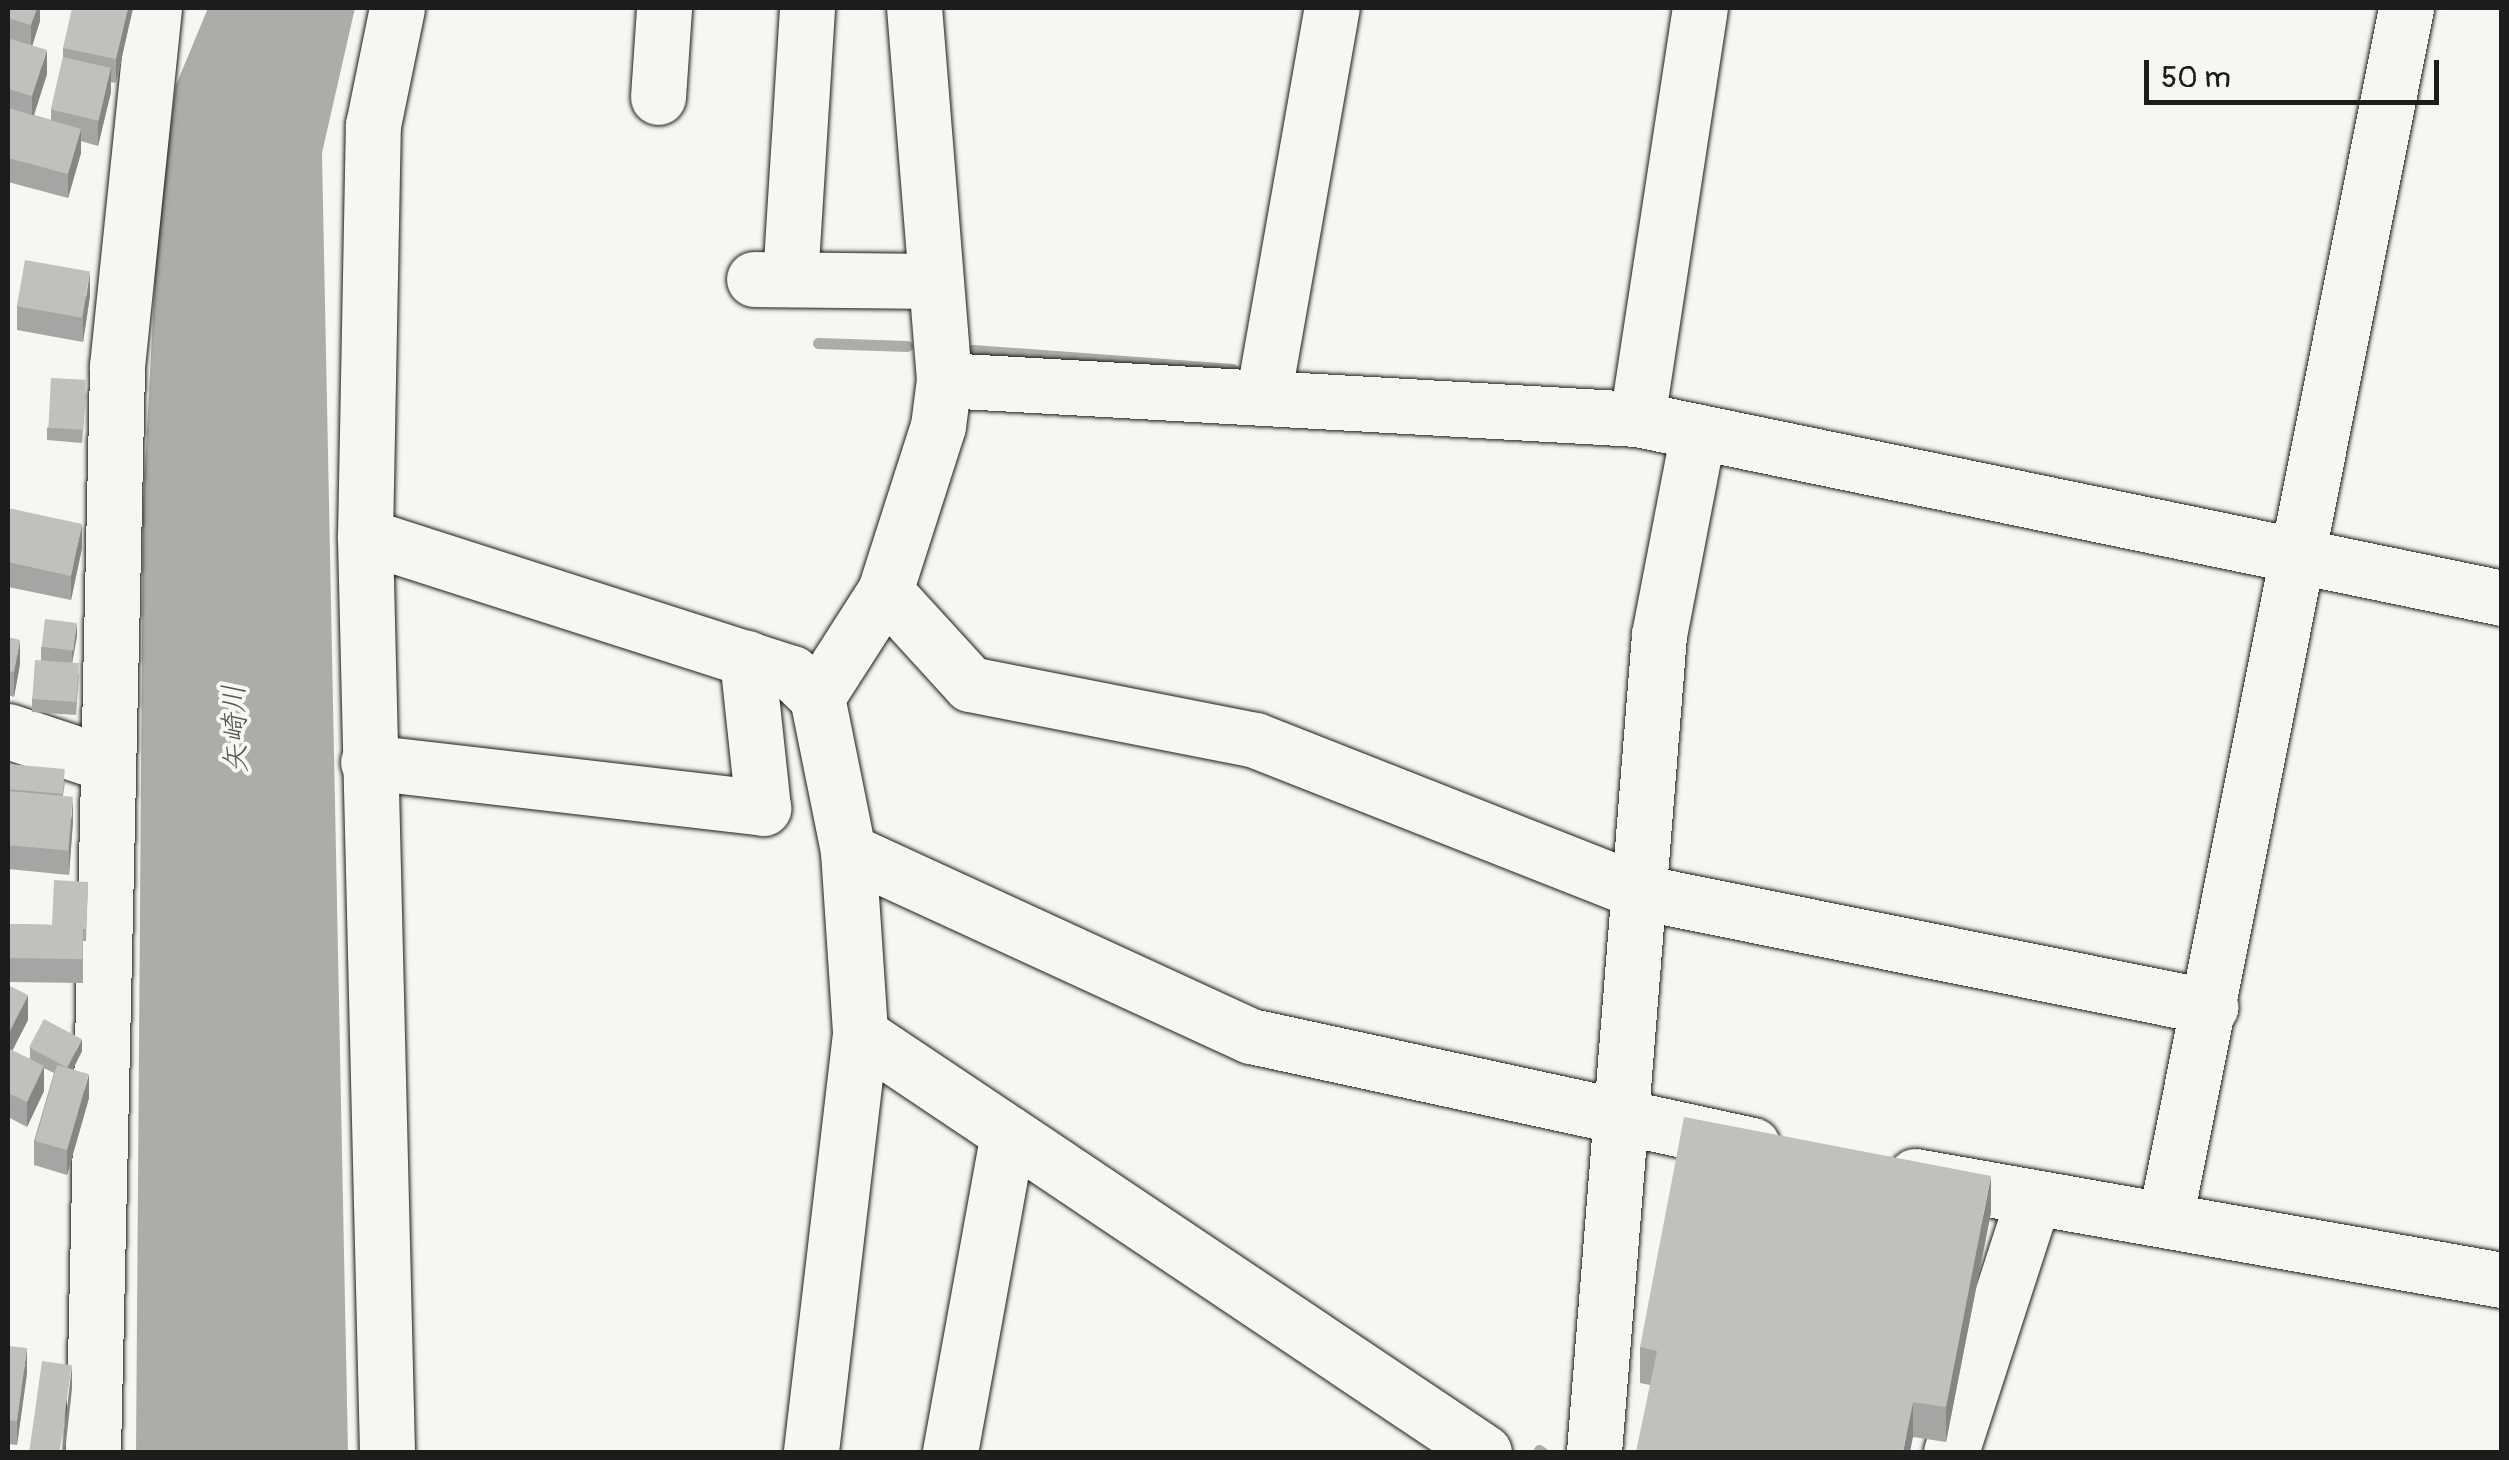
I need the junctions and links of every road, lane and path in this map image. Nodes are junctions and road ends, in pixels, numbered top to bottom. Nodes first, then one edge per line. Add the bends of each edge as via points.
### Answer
1 (154, 8) edge
2 (397, 8) edge
3 (664, 8) edge
4 (807, 8) edge
5 (914, 8) edge
6 (1332, 8) edge
7 (1700, 8) edge
8 (2406, 8) edge
9 (658, 97) dead end
10 (932, 281) junction
11 (944, 380) junction
12 (1264, 392) junction
13 (1637, 419) junction
14 (1698, 432) junction
15 (365, 536) junction
16 (2303, 561) junction
17 (885, 592) junction
18 (2502, 598) edge
19 (748, 658) junction
20 (818, 697) junction
21 (8, 731) edge
22 (102, 762) junction
23 (368, 762) junction
24 (848, 851) junction
25 (1640, 892) junction
26 (2211, 1007) junction
27 (860, 1034) junction
28 (1626, 1120) junction
29 (1008, 1132) junction
30 (1797, 1154) edge
31 (1854, 1165) edge
32 (2033, 1198) junction
33 (2166, 1215) junction
34 (2502, 1280) edge
35 (93, 1452) edge
36 (387, 1452) edge
37 (811, 1452) edge
38 (950, 1452) edge
39 (1484, 1452) edge
40 (1594, 1452) edge
41 (1951, 1452) edge

1 - 22 street via 117,366
2 - 15 street via 373,124
3 - 9 street
4 - 10 street via 772,279
5 - 10 street
6 - 12 street
7 - 13 street
8 - 16 street
10 - 11 street
11 - 12 street
11 - 17 street
12 - 13 street
13 - 14 street
14 - 16 street
14 - 25 street via 1659,635
15 - 19 street
15 - 23 street
16 - 18 street
16 - 26 street
17 - 20 street
17 - 25 street via 970,684 1255,740
19 - 20 street via 792,673
19 - 23 street via 764,808
20 - 24 street
21 - 22 street
22 - 35 street
23 - 36 street
24 - 27 street
24 - 28 street via 1250,1036
25 - 26 street
25 - 28 street
26 - 33 street
27 - 29 street
27 - 37 street
28 - 30 street
28 - 40 street
29 - 38 street
29 - 39 street
31 - 32 street
32 - 33 street
32 - 41 street
33 - 34 street

